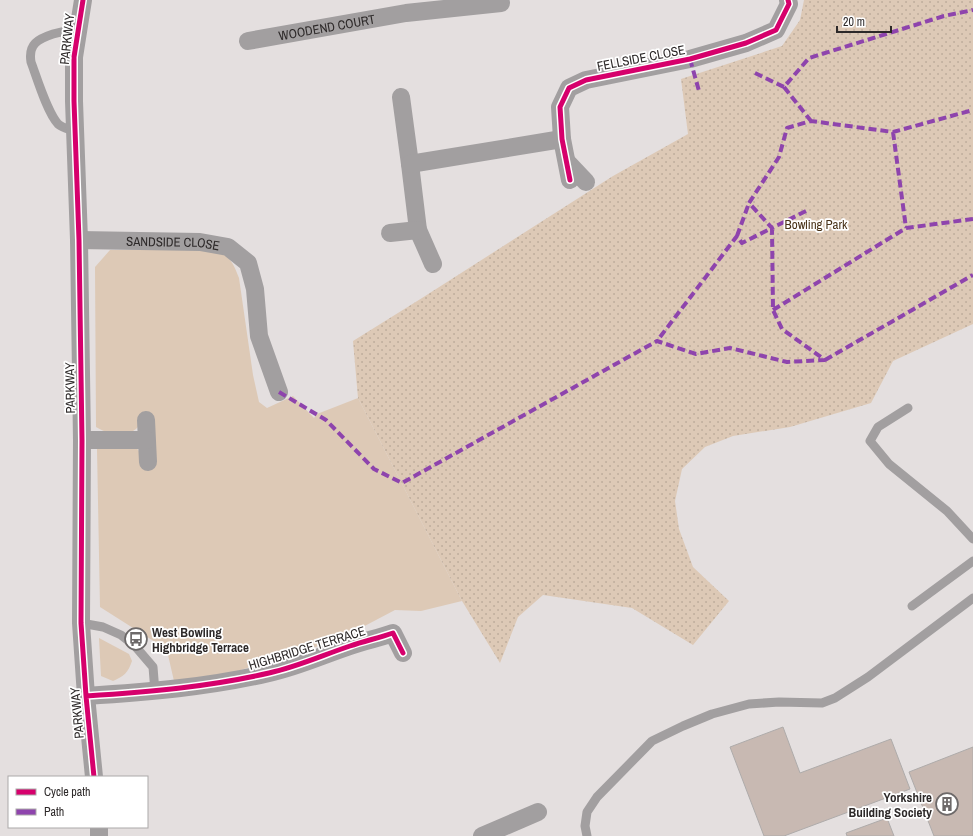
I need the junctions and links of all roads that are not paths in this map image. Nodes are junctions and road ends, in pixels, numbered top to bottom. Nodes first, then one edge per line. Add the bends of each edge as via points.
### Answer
1 (83, 0) edge
2 (788, 0) edge
3 (501, 3) dead end
4 (405, 7) edge
5 (78, 31) junction
6 (248, 39) dead end
7 (401, 97) dead end
8 (75, 131) junction
9 (562, 139) junction
10 (410, 164) junction
11 (575, 175) dead end
12 (418, 230) junction
13 (390, 233) dead end
14 (79, 240) junction
15 (433, 264) dead end
16 (279, 392) dead end
17 (908, 408) dead end
18 (146, 420) dead end
19 (82, 440) junction
20 (146, 440) junction
21 (148, 462) dead end
22 (973, 539) edge
23 (973, 561) edge
24 (973, 598) edge
25 (912, 606) dead end
26 (81, 623) junction
27 (403, 653) dead end
28 (155, 692) junction
29 (86, 696) junction
30 (94, 776) edge
31 (538, 812) dead end
32 (482, 836) edge
33 (587, 836) edge

1 - 5 street, PARKWAY
2 - 9 street, FELLSIDE CLOSE via 776,30 746,43 690,59 586,80 569,88 560,107
3 - 4 street, WOODEND COURT
4 - 6 street, WOODEND COURT
5 - 8 street, PARKWAY via 74,58
5 - 8 lane, PARKWAY via 65,30 42,38 34,45 30,56 30,62 51,114 58,124
7 - 10 street
8 - 14 street, PARKWAY
9 - 10 street
9 - 11 street, FELLSIDE CLOSE
10 - 12 street
12 - 13 street
12 - 15 street
14 - 16 street, SANDSIDE CLOSE via 200,242 228,247 248,263 254,289 259,336
14 - 19 street, PARKWAY
17 - 22 lane via 878,427 870,441 888,464 947,511
18 - 20 street
19 - 20 street
19 - 26 street, PARKWAY
20 - 21 street
23 - 25 lane
24 - 33 lane via 868,677 835,698 822,703 748,704 712,714 652,741 612,781 587,812
26 - 28 lane via 103,626 135,646 153,667
26 - 29 street, PARKWAY
27 - 28 street, HIGHBRIDGE TERRACE via 394,634 270,673 208,686
28 - 29 street, HIGHBRIDGE TERRACE
29 - 30 street, PARKWAY
31 - 32 street

